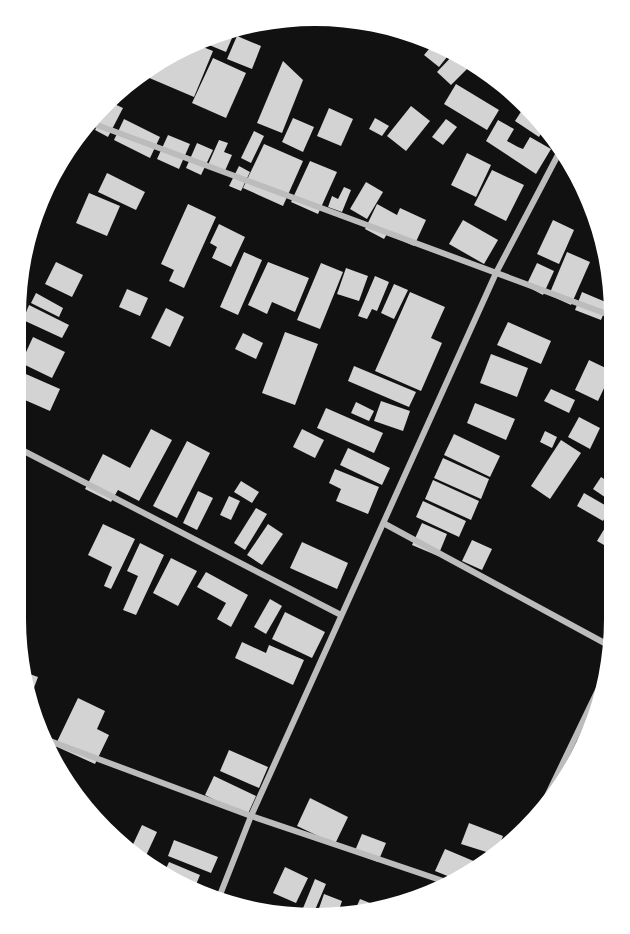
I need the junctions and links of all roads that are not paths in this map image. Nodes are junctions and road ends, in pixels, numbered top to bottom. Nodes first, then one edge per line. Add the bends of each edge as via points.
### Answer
1 (96, 125) edge
2 (557, 156) edge
3 (496, 273) junction
4 (604, 313) edge
5 (26, 452) edge
6 (384, 524) junction
7 (341, 615) junction
8 (604, 643) edge
9 (593, 701) edge
10 (53, 742) edge
11 (552, 785) edge
12 (251, 816) junction
13 (440, 880) edge
14 (221, 893) edge

1 - 3 street
2 - 3 street
3 - 4 street
3 - 6 street
5 - 7 street
6 - 7 street
6 - 8 street
7 - 12 street
9 - 11 street
10 - 12 street
12 - 13 street
12 - 14 street

